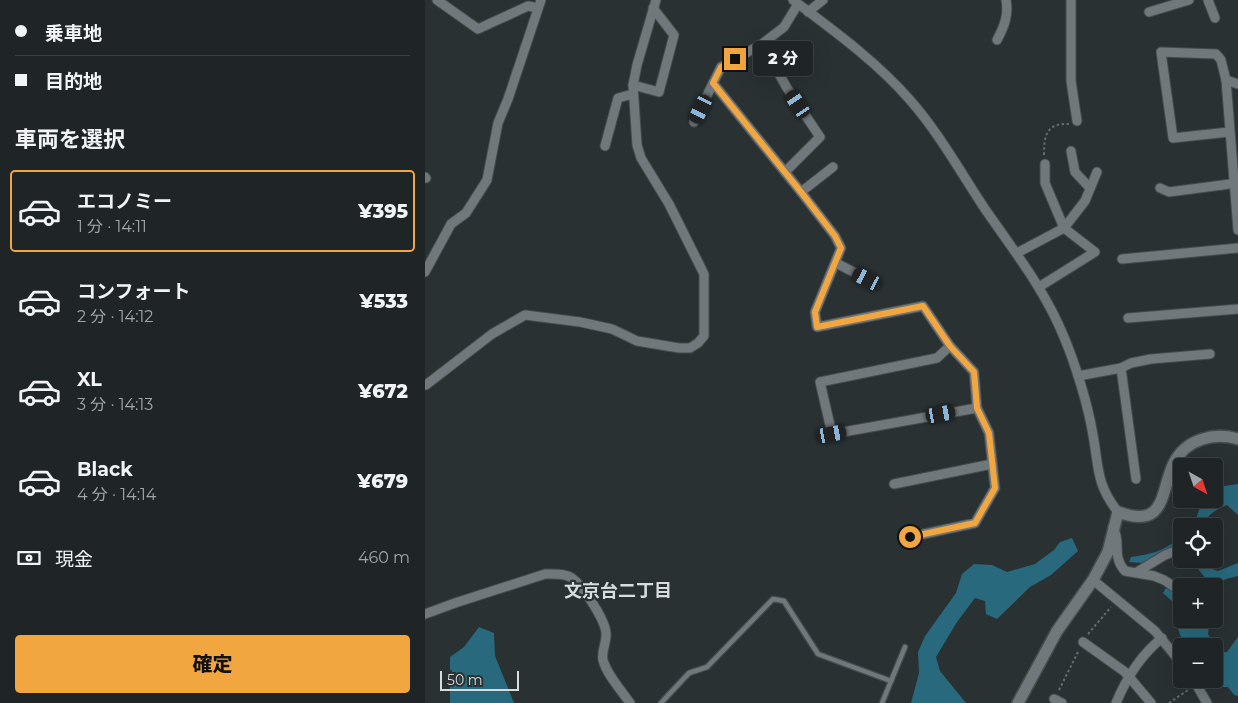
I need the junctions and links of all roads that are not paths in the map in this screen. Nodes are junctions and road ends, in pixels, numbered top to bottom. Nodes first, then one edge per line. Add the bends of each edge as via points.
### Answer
1 (437, 0) edge
2 (823, 0) edge
3 (1006, 0) edge
4 (1071, 0) edge
5 (1189, 0) edge
6 (1208, 0) edge
7 (795, 2) edge
8 (539, 4) edge
9 (654, 4) edge
10 (808, 12) junction
11 (1149, 12) dead end
12 (1215, 18) dead end
13 (997, 40) dead end
14 (761, 44) junction
15 (1227, 80) junction
16 (713, 83) junction
17 (1238, 84) edge
18 (633, 90) junction
19 (1077, 121) road end
20 (694, 122) dead end
21 (1229, 132) junction
22 (605, 146) dead end
23 (1071, 151) dead end
24 (1045, 164) road end
25 (833, 167) dead end
26 (785, 172) junction
27 (1097, 172) dead end
28 (1236, 183) edge
29 (1090, 188) junction
30 (1160, 188) dead end
31 (801, 192) junction
32 (1064, 228) junction
33 (1238, 230) edge
34 (1238, 248) edge
35 (1017, 252) junction
36 (1121, 259) dead end
37 (836, 263) junction
38 (425, 272) edge
39 (867, 279) dead end
40 (1039, 287) junction
41 (1238, 309) edge
42 (1129, 318) dead end
43 (950, 346) junction
44 (1210, 354) dead end
45 (1121, 368) junction
46 (1078, 376) junction
47 (426, 385) edge
48 (977, 408) junction
49 (1238, 439) edge
50 (992, 464) junction
51 (1136, 479) dead end
52 (894, 484) dead end
53 (1118, 512) junction
54 (1113, 527) junction
55 (910, 537) dead end
56 (1173, 552) edge
57 (1137, 572) junction
58 (1093, 580) junction
59 (1173, 586) edge
60 (425, 614) edge
61 (1162, 638) junction
62 (1083, 642) dead end
63 (905, 647) dead end
64 (1173, 652) edge
65 (1129, 677) junction
66 (891, 681) junction
67 (1198, 688) edge
68 (630, 703) edge
69 (661, 703) edge
70 (882, 703) edge
71 (1018, 703) edge
72 (1116, 703) edge
73 (1151, 703) edge
74 (1207, 703) edge

1 - 8 street via 478,29
2 - 10 street
3 - 13 street via 1006,20
4 - 19 street via 1071,81
5 - 11 street
6 - 12 street
7 - 10 street
7 - 14 street via 784,27
8 - 38 street via 498,123 487,180 467,213 451,224
9 - 18 street
9 - 18 street via 674,35 659,92
10 - 35 street via 853,45 911,101
14 - 16 street via 721,67
14 - 26 street via 821,137
15 - 17 street
15 - 21 street
15 - 21 street via 1216,54 1161,52 1173,138
16 - 20 street
16 - 26 street
18 - 22 street via 618,98
18 - 47 street via 641,158 669,204 704,274 704,336 690,348 679,348 637,341 612,329 580,322 525,315 492,334
21 - 28 street
23 - 29 street via 1075,172
24 - 32 street via 1045,183
25 - 31 street
26 - 31 street
27 - 29 street
28 - 30 street via 1169,192
28 - 33 street
29 - 32 street via 1085,201
31 - 37 street via 841,248
32 - 35 street
32 - 40 street via 1095,252
34 - 36 street
35 - 40 street
37 - 39 street
37 - 43 street via 815,312 817,327 923,306
40 - 46 street via 1065,338
41 - 42 street
43 - 48 street via 974,372
43 - 48 street via 937,358 820,382 832,434
44 - 45 street via 1151,359
45 - 46 street
45 - 51 street
46 - 53 street via 1093,434 1097,471 1102,488
48 - 50 street via 989,433
49 - 53 street via 1207,436 1189,446 1174,464 1162,501 1156,509 1137,517
50 - 52 street
50 - 55 street via 995,488 975,523
53 - 54 street
54 - 57 street via 1120,565 1125,571
54 - 58 street via 1108,552
56 - 57 street
57 - 59 street
58 - 61 street
58 - 71 street via 1057,631
60 - 68 street via 545,574 569,576 578,583 604,624 607,636 603,659
61 - 64 street
61 - 65 street
62 - 65 street
63 - 66 lane
65 - 72 street
65 - 73 street
66 - 69 lane via 818,654 784,601 773,599 707,667 689,673
66 - 70 lane
67 - 74 street

